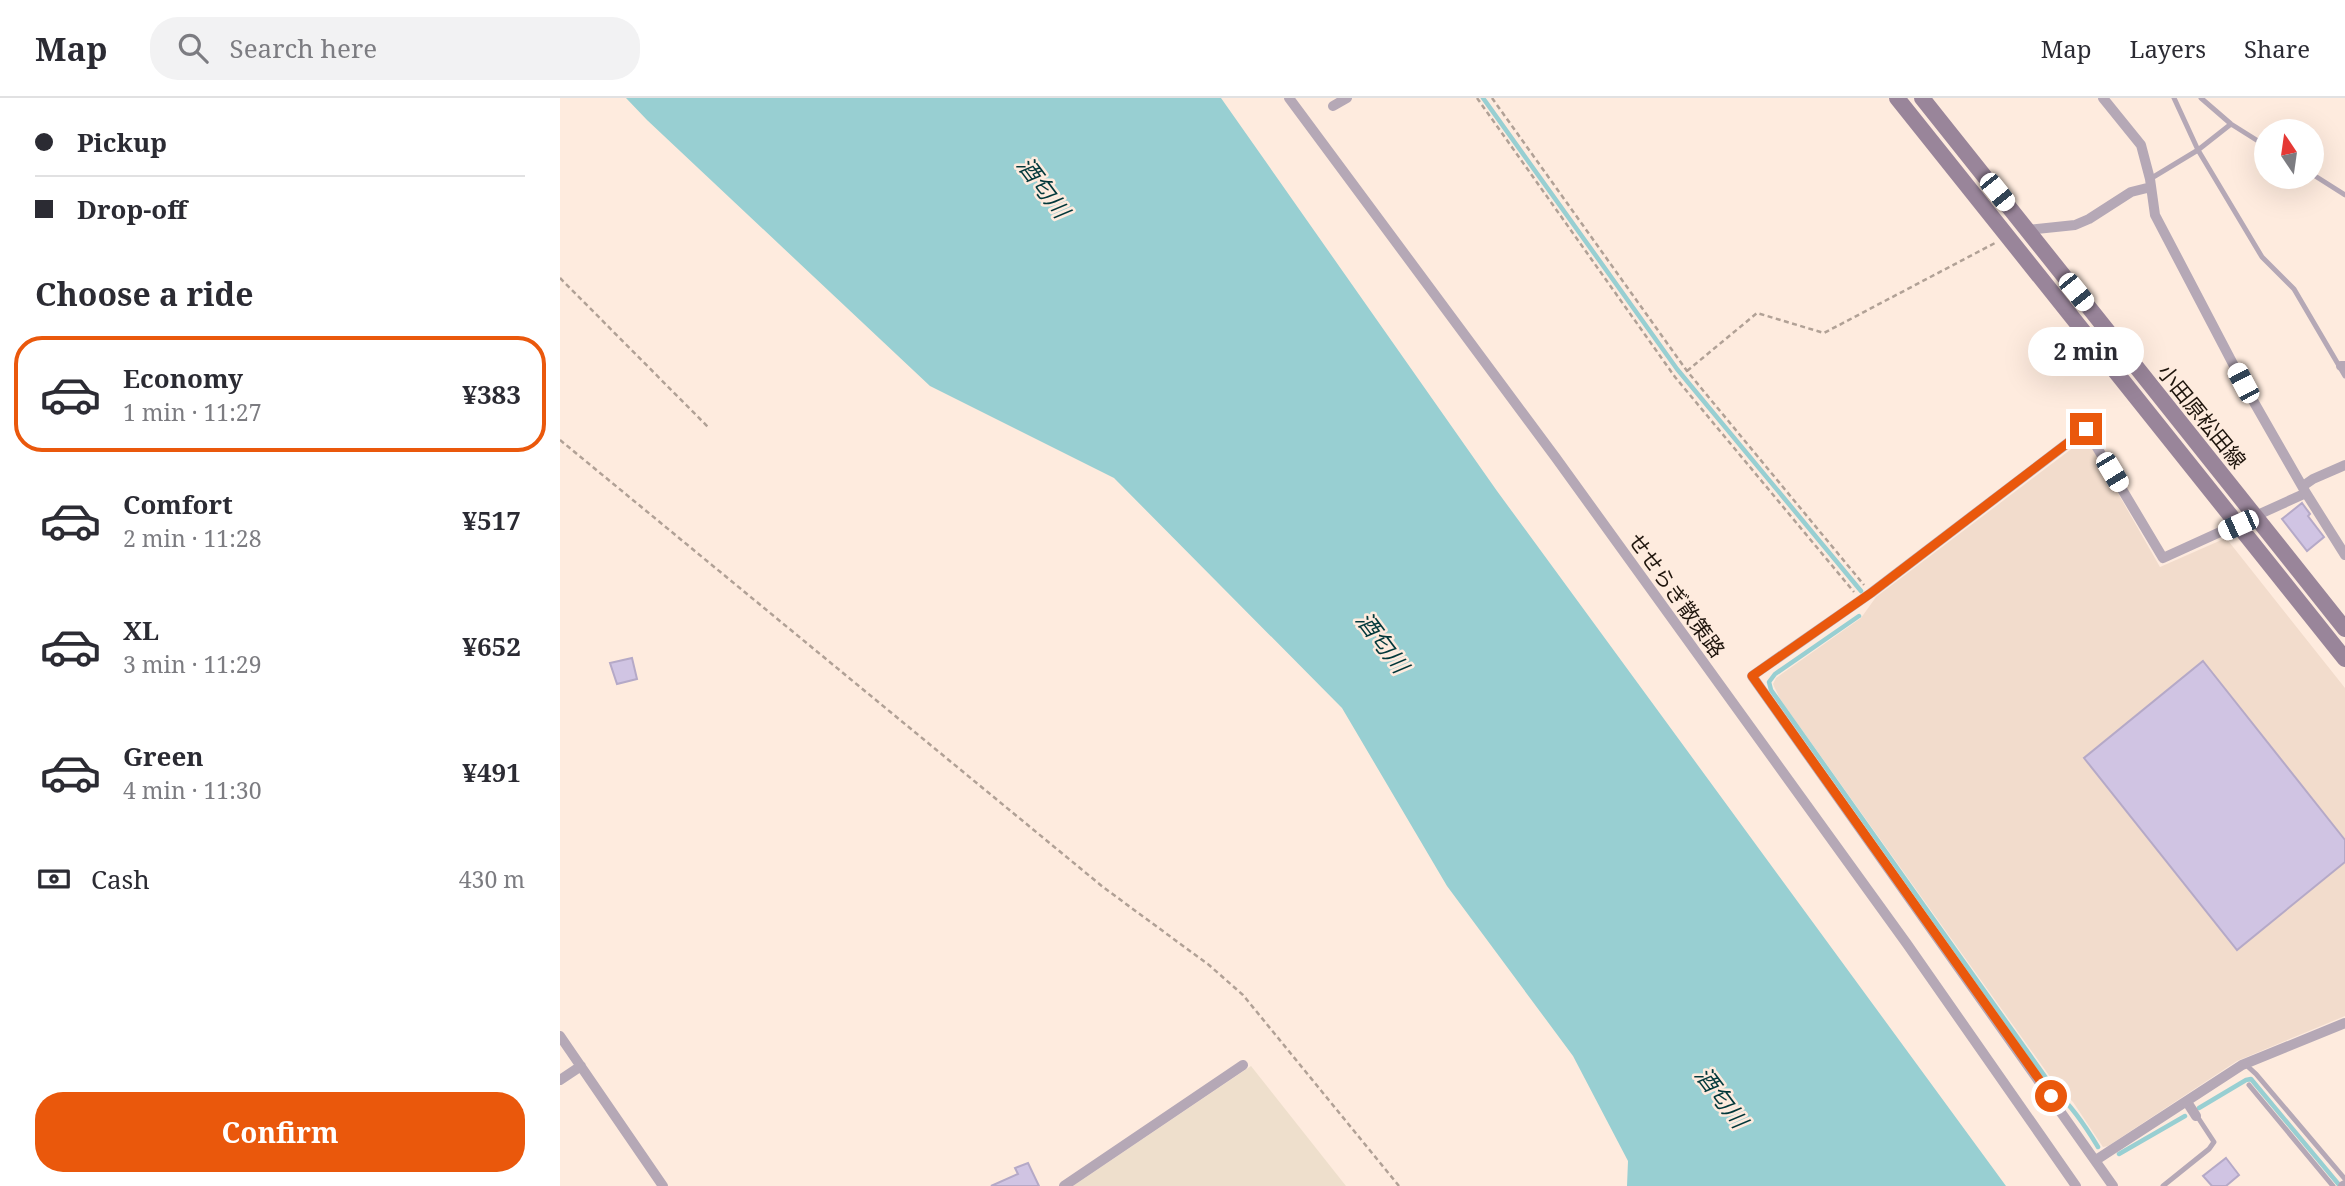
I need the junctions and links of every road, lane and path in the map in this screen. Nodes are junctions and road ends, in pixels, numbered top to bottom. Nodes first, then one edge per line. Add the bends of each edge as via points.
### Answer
1 (1289, 98) edge
2 (1347, 98) edge
3 (1477, 98) edge
4 (1492, 98) edge
5 (1897, 98) edge
6 (1922, 98) edge
7 (2103, 98) edge
8 (2174, 98) edge
9 (2201, 98) edge
10 (1333, 106) dead end
11 (2231, 124) junction
12 (2254, 138) edge
13 (2198, 150) junction
14 (2324, 182) edge
15 (2150, 183) junction
16 (2345, 195) edge
17 (2027, 230) junction
18 (2007, 237) junction
19 (560, 278) edge
20 (2344, 369) edge
21 (1687, 371) junction
22 (709, 428) dead end
23 (560, 440) edge
24 (2345, 465) edge
25 (2305, 490) junction
26 (2256, 516) junction
27 (2238, 525) junction
28 (2345, 555) edge
29 (1871, 593) junction
30 (1861, 600) junction
31 (2345, 629) edge
32 (2345, 659) edge
33 (2345, 1023) edge
34 (560, 1036) edge
35 (2245, 1064) junction
36 (1243, 1065) dead end
37 (581, 1066) junction
38 (560, 1080) edge
39 (2249, 1085) dead end
40 (2187, 1102) junction
41 (2196, 1116) joint
42 (2096, 1160) junction
43 (2345, 1179) edge
44 (663, 1186) edge
45 (1064, 1186) edge
46 (1399, 1186) edge
47 (2076, 1186) edge
48 (2113, 1186) edge
49 (2163, 1186) edge
50 (2333, 1186) edge

1 - 47 street, せせらぎ散策路 via 1556,458
2 - 10 street
3 - 30 path via 1675,377
4 - 21 path
5 - 18 main road, 小田原松田線
6 - 17 main road, 小田原松田線
7 - 15 street via 2141,145
8 - 13 lane
9 - 11 lane
11 - 12 lane
11 - 13 lane
13 - 15 lane
13 - 20 lane via 2263,257 2294,289
14 - 16 lane
15 - 17 street via 2075,225
15 - 25 street via 2155,215
17 - 26 main road, 小田原松田線
18 - 21 path via 1824,333 1757,313
18 - 27 main road, 小田原松田線
19 - 22 path
21 - 29 path
23 - 46 path via 1103,887 1243,995
24 - 25 street via 2313,479
25 - 26 street
25 - 28 street
26 - 27 street
26 - 31 main road, 小田原松田線
27 - 29 street via 2163,558 2086,429
27 - 32 main road, 小田原松田線
29 - 30 street
30 - 42 street via 1752,676
33 - 35 street
34 - 37 street
35 - 40 street
35 - 43 lane
36 - 45 street
37 - 38 street
37 - 44 street
39 - 50 lane
40 - 41 street
40 - 42 street
41 - 49 lane via 2214,1142
42 - 48 street

